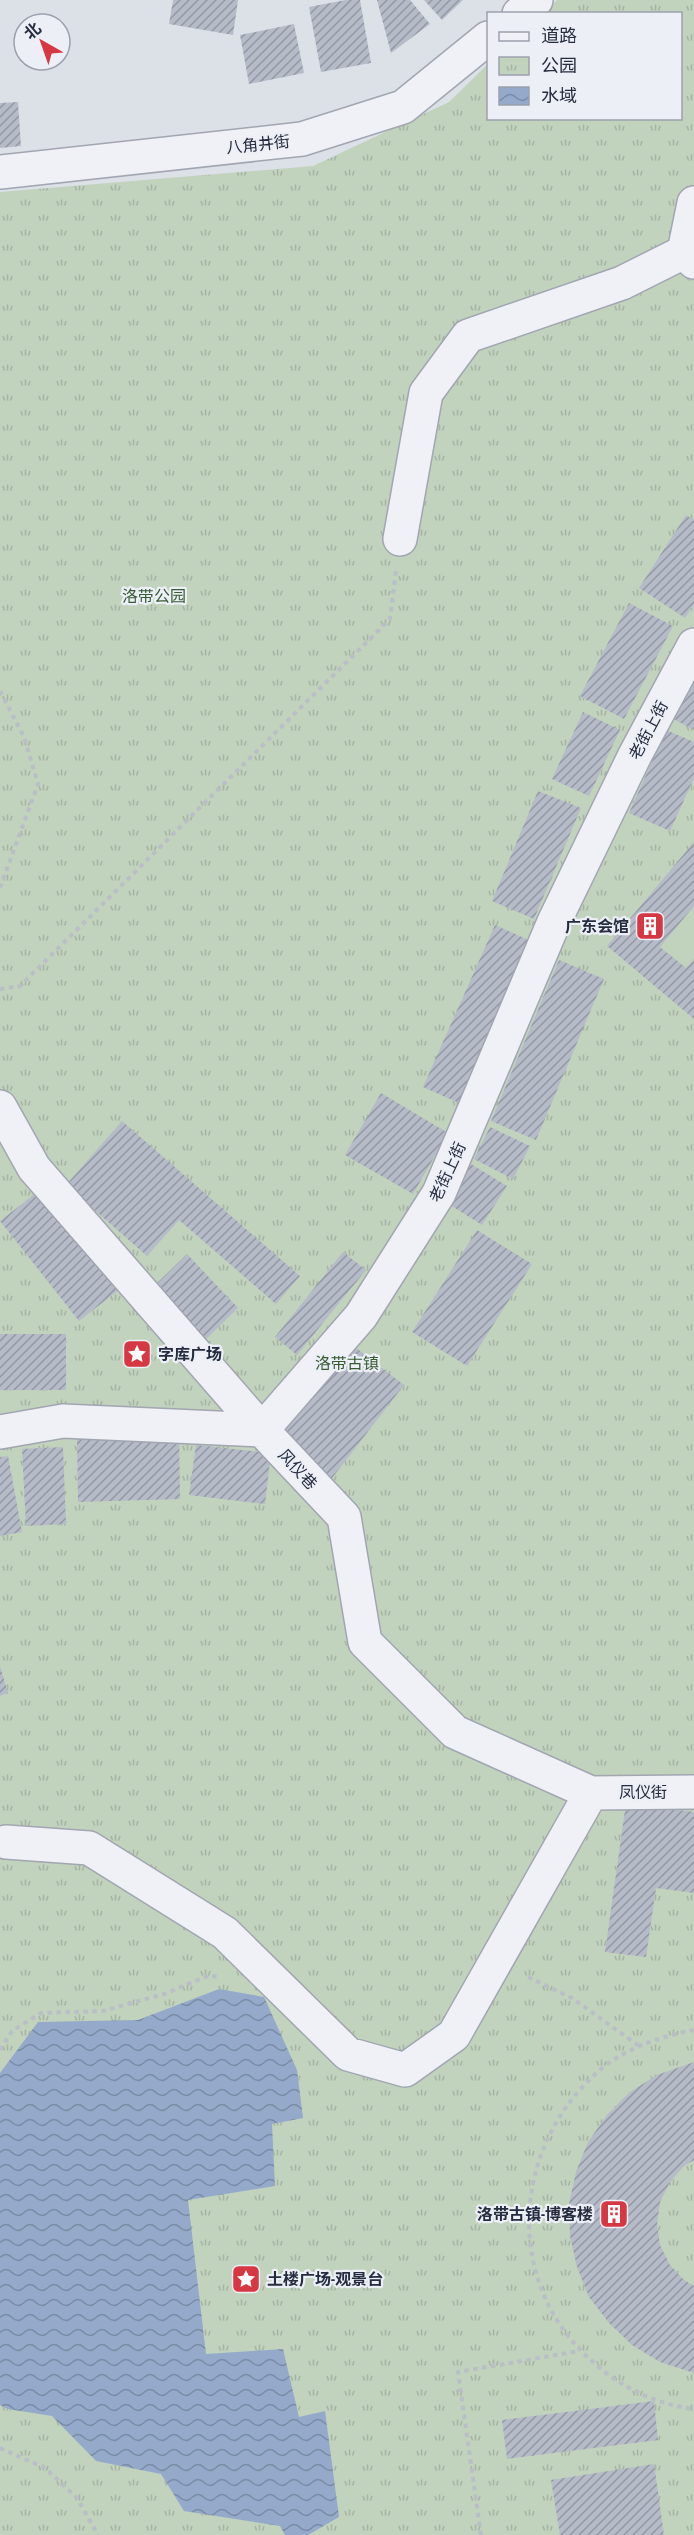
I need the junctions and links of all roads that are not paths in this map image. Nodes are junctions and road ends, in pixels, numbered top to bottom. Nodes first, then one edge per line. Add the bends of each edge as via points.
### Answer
1 (536, 0) edge
2 (521, 12) edge
3 (487, 40) edge
4 (0, 172) edge
5 (694, 203) edge
6 (689, 257) edge
7 (400, 539) road end
8 (694, 645) edge
9 (0, 1107) edge
10 (262, 1430) junction
11 (0, 1432) edge
12 (694, 1792) edge
13 (591, 1793) junction
14 (6, 1842) dead end

1 - 2 street
3 - 4 street, 八角井街 via 403,107 302,139
5 - 6 street
6 - 7 street via 468,336 426,393
8 - 10 street, 老街上街 via 634,755 554,922 439,1193 361,1316
9 - 10 street, 风仪巷 via 34,1168
10 - 11 street via 63,1421
10 - 13 street, 风仪巷 via 344,1517 365,1642 456,1732
12 - 13 street, 凤仪街
13 - 14 street via 454,2035 405,2070 348,2054 225,1933 89,1848

